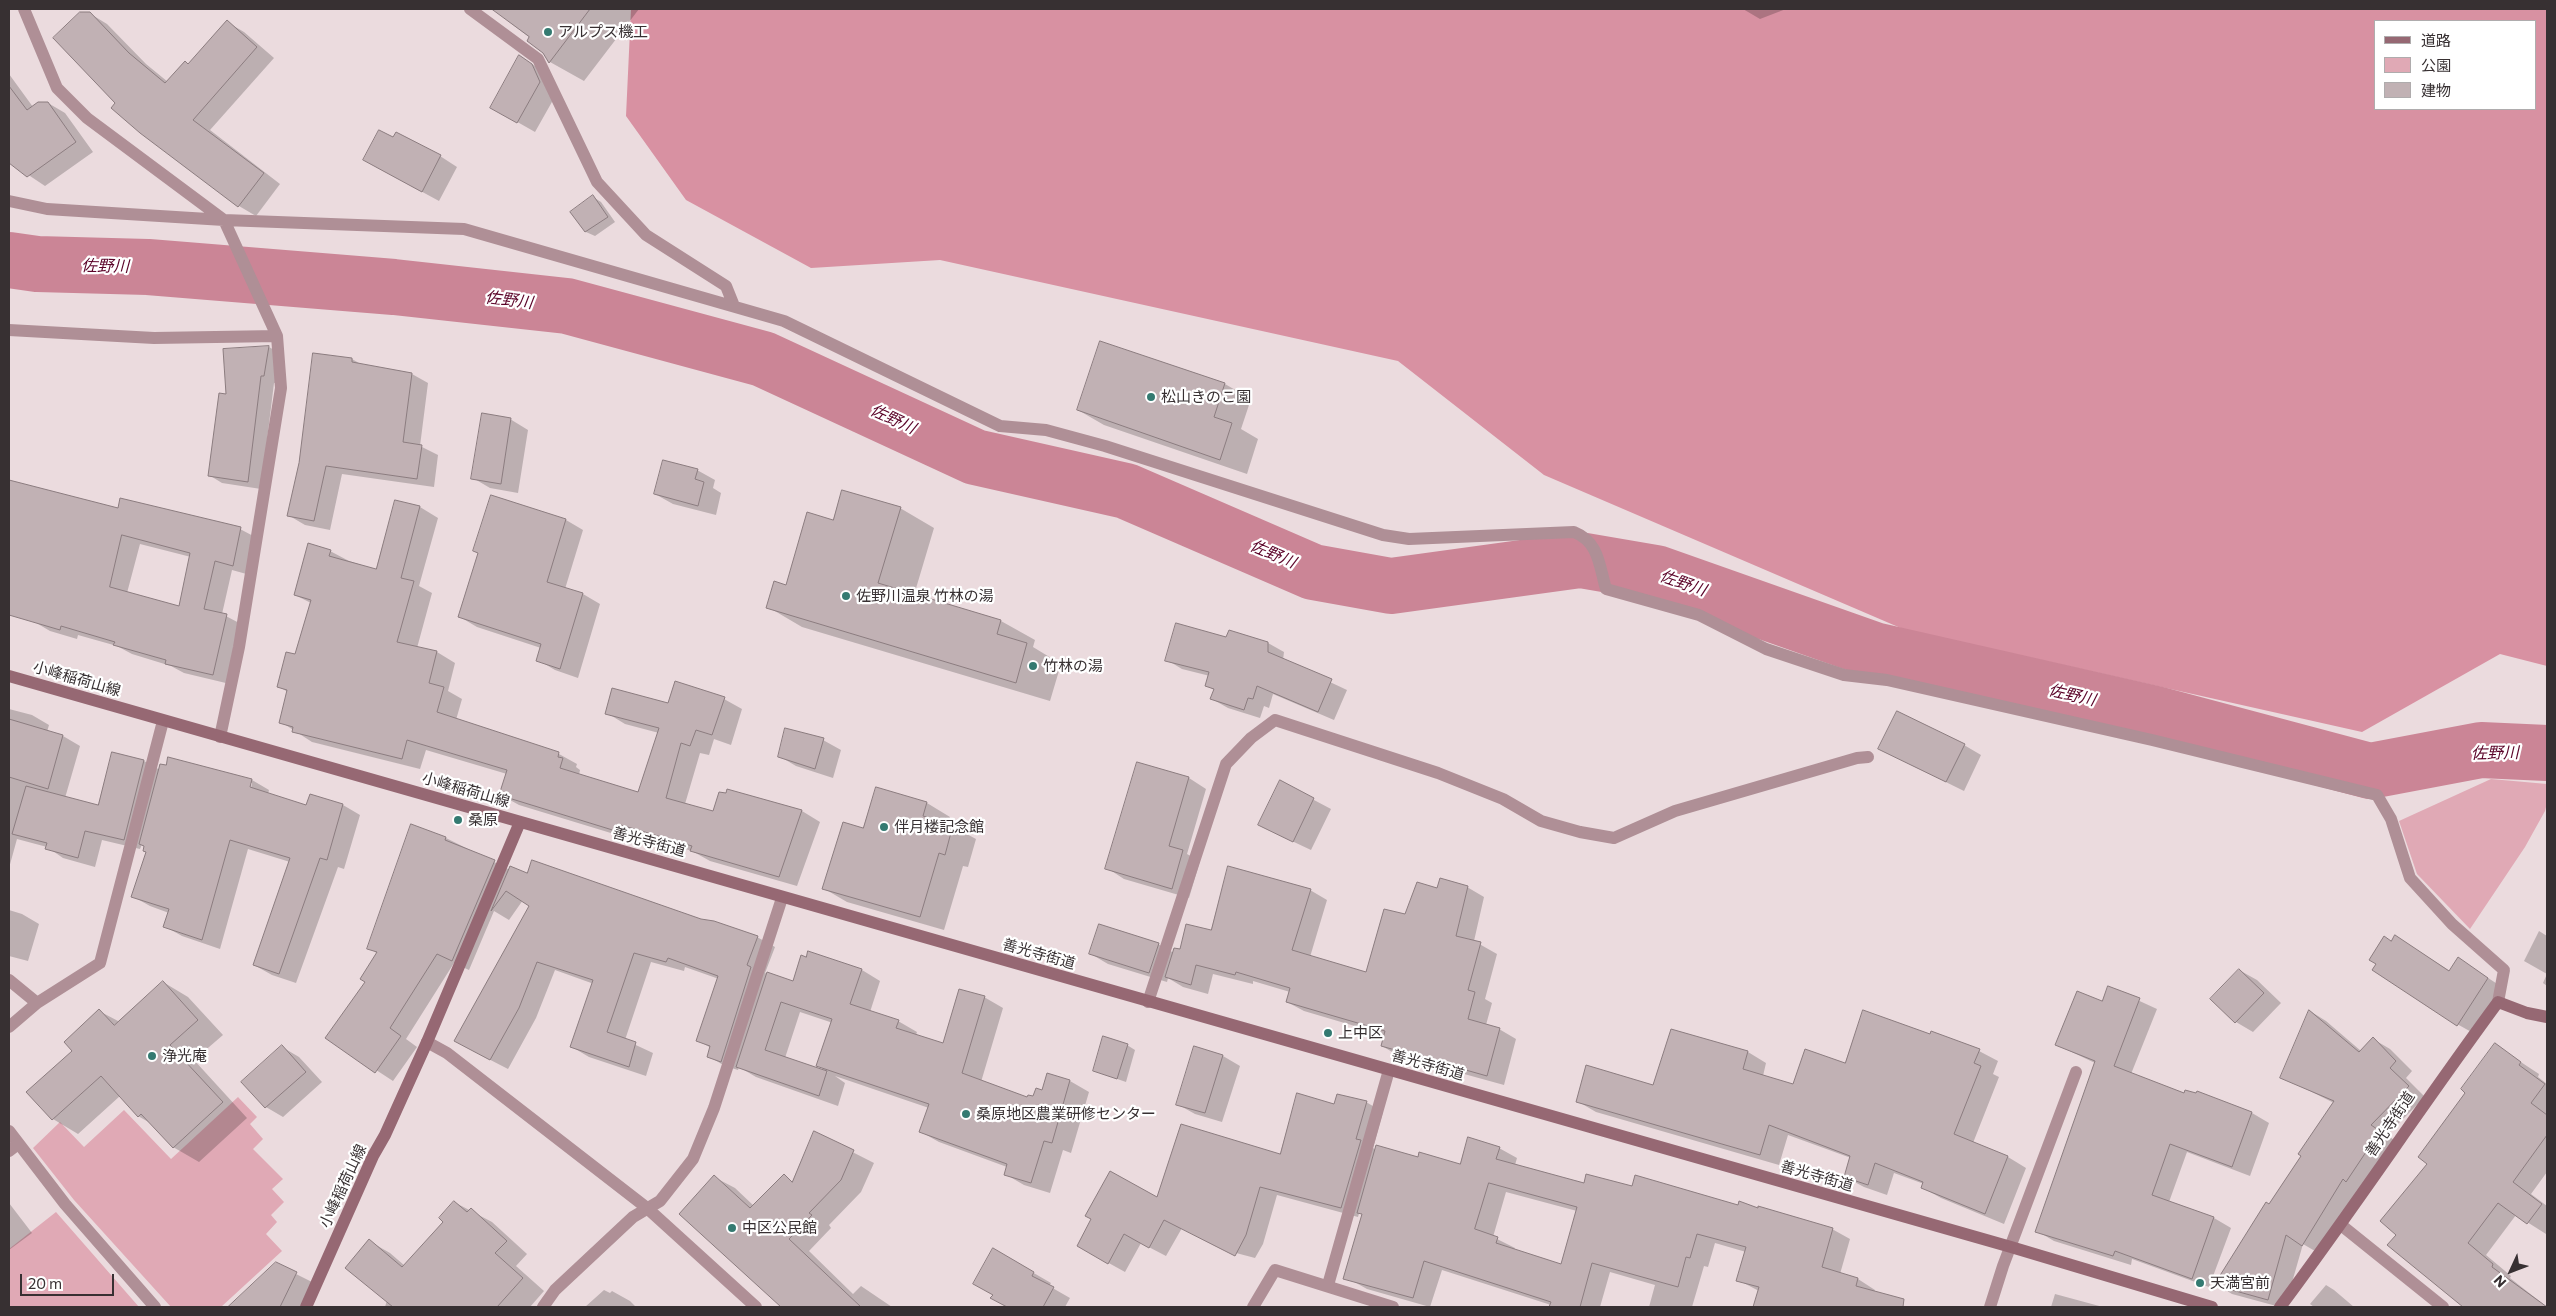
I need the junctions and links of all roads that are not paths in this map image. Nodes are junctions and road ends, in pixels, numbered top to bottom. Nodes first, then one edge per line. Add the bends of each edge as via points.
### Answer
1 (24, 9) edge
2 (470, 9) edge
3 (9, 201) edge
4 (227, 226) junction
5 (734, 306) junction
6 (9, 330) edge
7 (275, 332) junction
8 (9, 676) edge
9 (163, 721) junction
10 (220, 738) junction
11 (1868, 757) dead end
12 (520, 822) junction
13 (782, 898) junction
14 (9, 980) edge
15 (1148, 1002) junction
16 (2498, 1002) junction
17 (37, 1003) junction
18 (2547, 1017) edge
19 (9, 1027) edge
20 (428, 1042) junction
21 (1389, 1070) junction
22 (2076, 1072) dead end
23 (9, 1131) edge
24 (13, 1147) edge
25 (647, 1208) junction
26 (2341, 1225) junction
27 (2011, 1247) junction
28 (1328, 1285) junction
29 (155, 1307) edge
30 (306, 1307) edge
31 (543, 1307) edge
32 (756, 1307) edge
33 (1253, 1307) edge
34 (1393, 1307) edge
35 (1990, 1307) edge
36 (2212, 1307) edge
37 (2280, 1307) edge
38 (2443, 1307) edge

1 - 4 street via 57,88 87,118
2 - 5 street via 538,59 598,182 646,235 726,286
3 - 4 street via 47,209
4 - 5 street via 464,229
4 - 7 street
5 - 16 street via 784,320 1000,426 1046,430 1105,446 1383,535 1409,539 1574,532 1586,537 1594,548 1606,589 1698,615 1766,649 1844,675 1887,680 2377,795 2391,819 2410,878 2452,924 2504,970
6 - 7 street via 154,338
7 - 10 street via 281,388 239,647
8 - 9 street, 小峰稲荷山線
9 - 10 street, 小峰稲荷山線
9 - 17 street via 100,963
10 - 12 street, 小峰稲荷山線
11 - 15 street via 1675,811 1614,838 1541,822 1503,799 1438,773 1275,720 1251,738 1226,764
12 - 13 street, 善光寺街道
12 - 20 street, 小峰稲荷山線
13 - 15 street, 善光寺街道
13 - 25 street via 714,1108 693,1159 660,1201
14 - 17 street
15 - 21 street, 善光寺街道
16 - 18 street
16 - 26 street, 善光寺街道 via 2424,1102
17 - 19 street
20 - 25 street via 447,1052
20 - 30 street, 小峰稲荷山線
21 - 27 street, 善光寺街道
21 - 28 street
22 - 27 street
23 - 24 street
24 - 29 street
25 - 31 street via 633,1217 555,1290
25 - 32 street
26 - 37 street, 善光寺街道
26 - 38 street
27 - 35 street
27 - 36 street, 善光寺街道
28 - 33 street via 1275,1270
28 - 34 street

